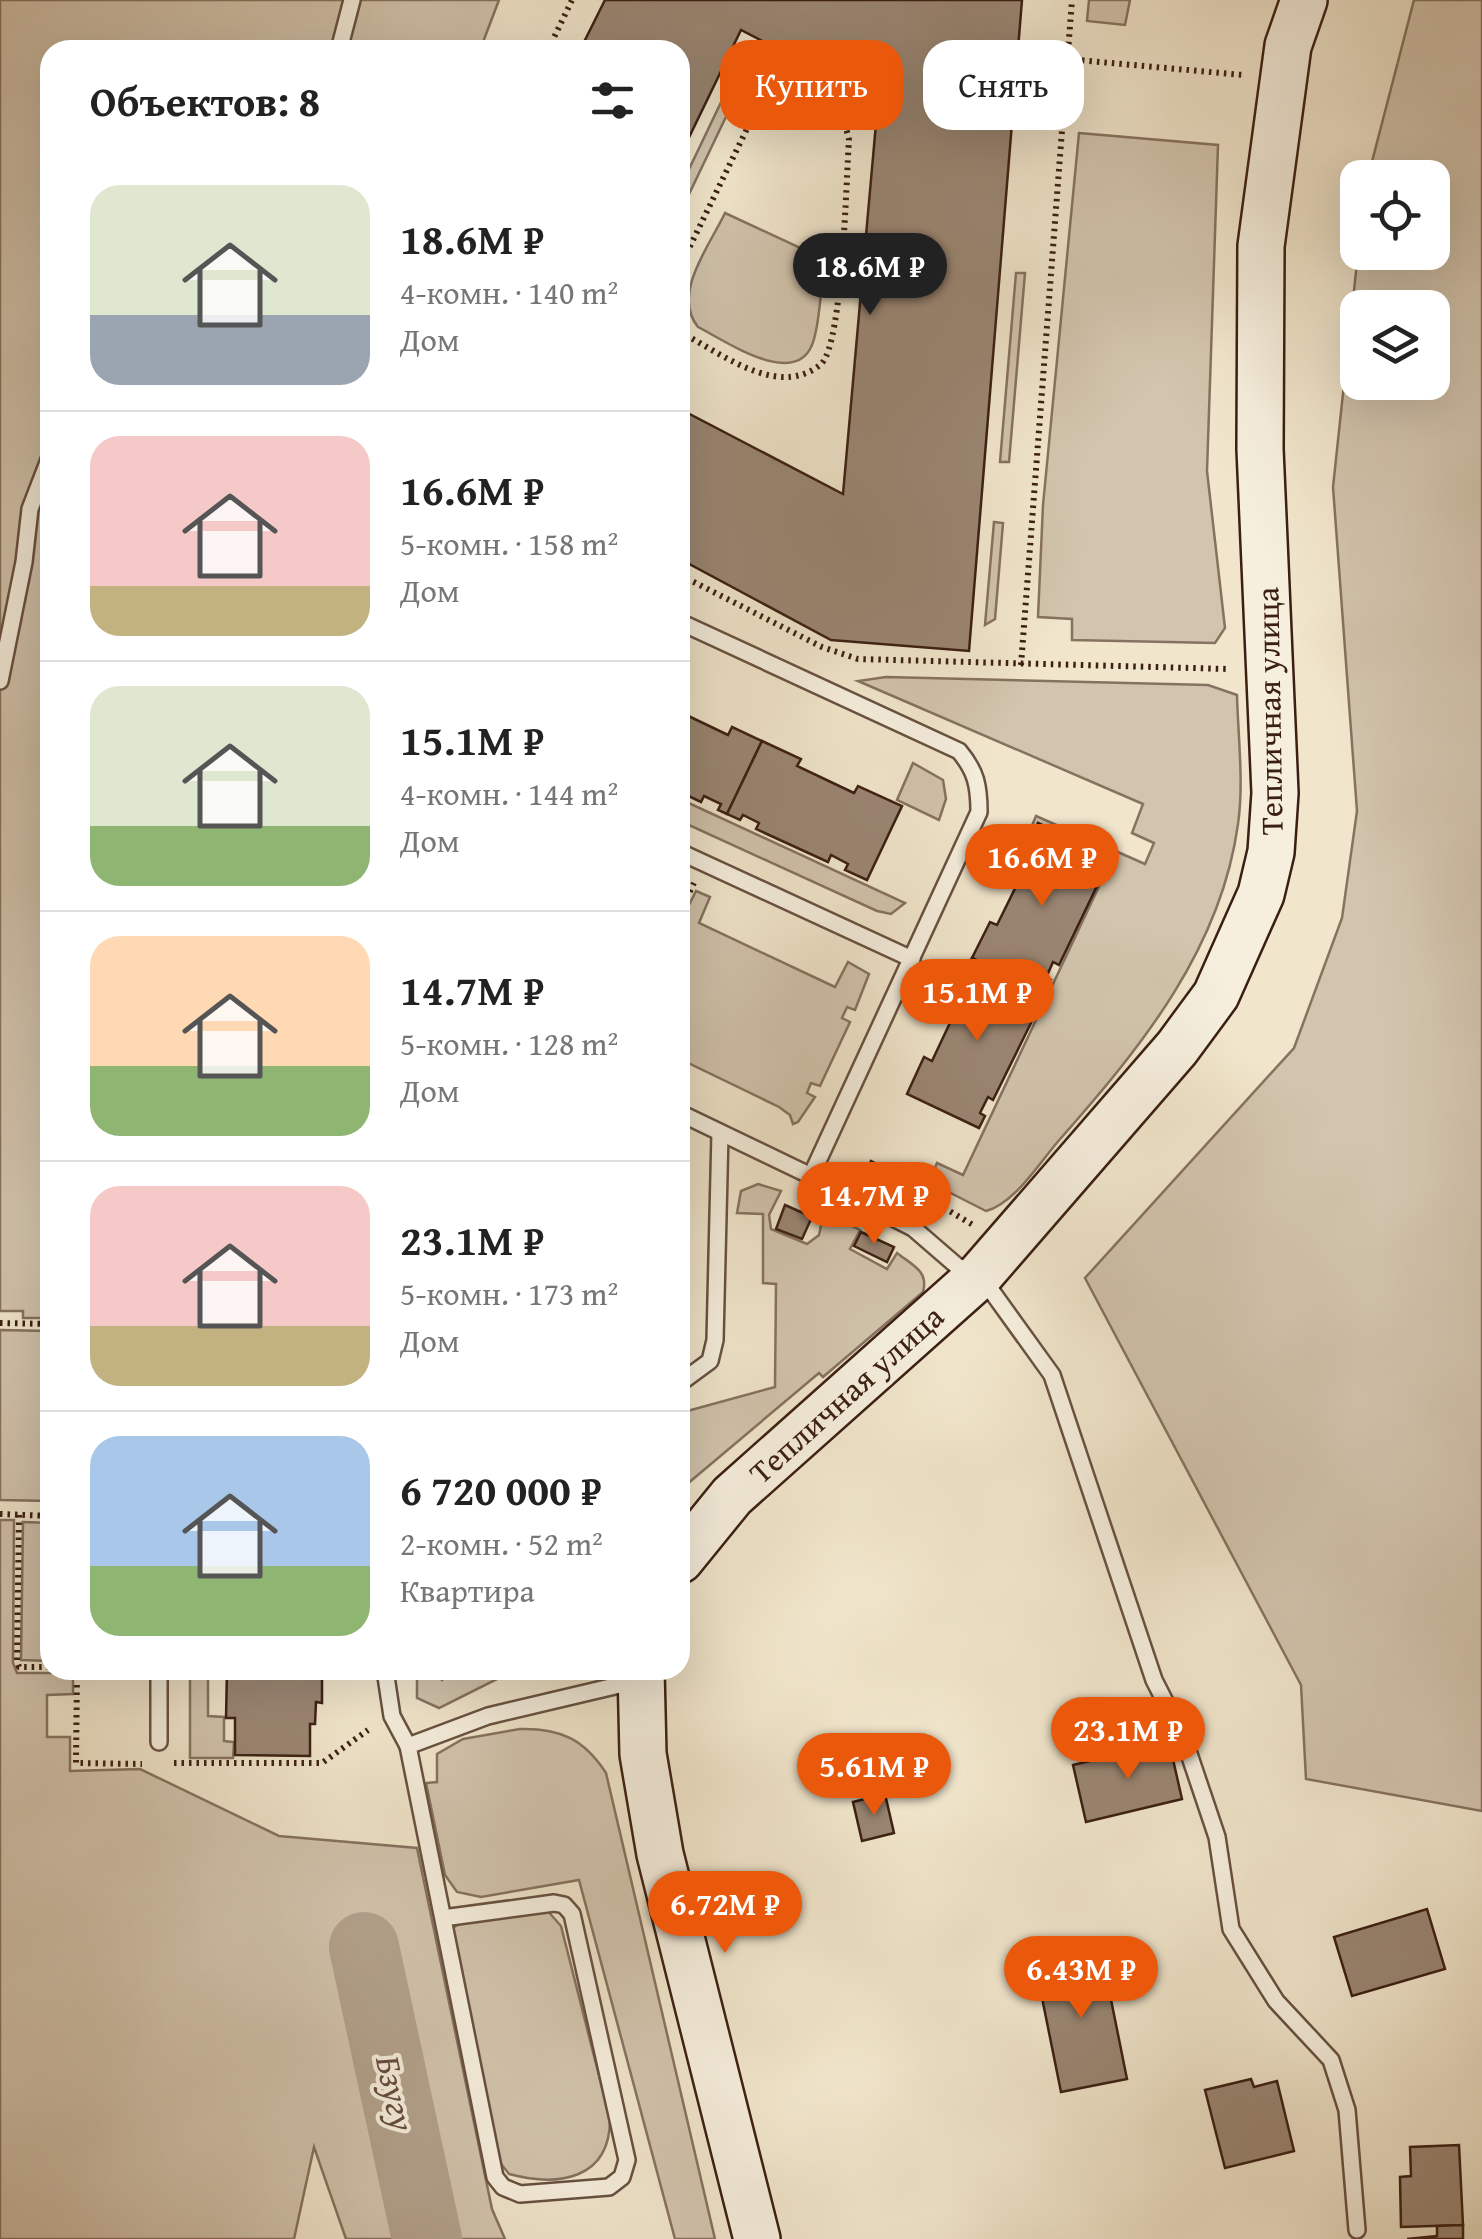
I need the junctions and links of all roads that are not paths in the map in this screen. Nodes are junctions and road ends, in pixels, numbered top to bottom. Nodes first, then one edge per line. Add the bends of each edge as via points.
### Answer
1 (352, 0) edge
2 (1304, 0) edge
3 (342, 40) edge
4 (40, 482) edge
5 (690, 627) edge
6 (0, 680) edge
7 (690, 857) edge
8 (912, 960) junction
9 (690, 1118) edge
10 (720, 1133) junction
11 (811, 1176) junction
12 (984, 1254) junction
13 (690, 1376) edge
14 (690, 1548) edge
15 (159, 1680) edge
16 (387, 1680) edge
17 (621, 1680) edge
18 (640, 1680) edge
19 (159, 1742) dead end
20 (408, 1746) junction
21 (442, 1918) junction
22 (1357, 2230) dead end
23 (757, 2239) edge

1 - 3 lane
2 - 12 street, Тепличная улица via 1288,46 1261,246 1260,449 1275,793 1261,894 1206,1008
4 - 6 lane
5 - 8 lane via 959,751 974,768 979,812
7 - 8 lane
8 - 11 lane
9 - 10 lane
10 - 11 lane
10 - 13 lane via 716,1340 710,1361
11 - 12 lane via 913,1228 958,1266
12 - 14 street, Тепличная улица via 732,1496
12 - 22 lane via 1052,1376 1154,1680 1184,1738 1216,1837 1231,1929 1276,2002 1330,2060 1347,2110
15 - 19 lane
16 - 20 lane via 392,1716
17 - 20 lane via 488,1716
18 - 23 street via 643,1754 660,1854
20 - 21 lane
21 - 21 lane via 495,2178 520,2194 610,2186 622,2178 627,2160 572,1914 554,1903

